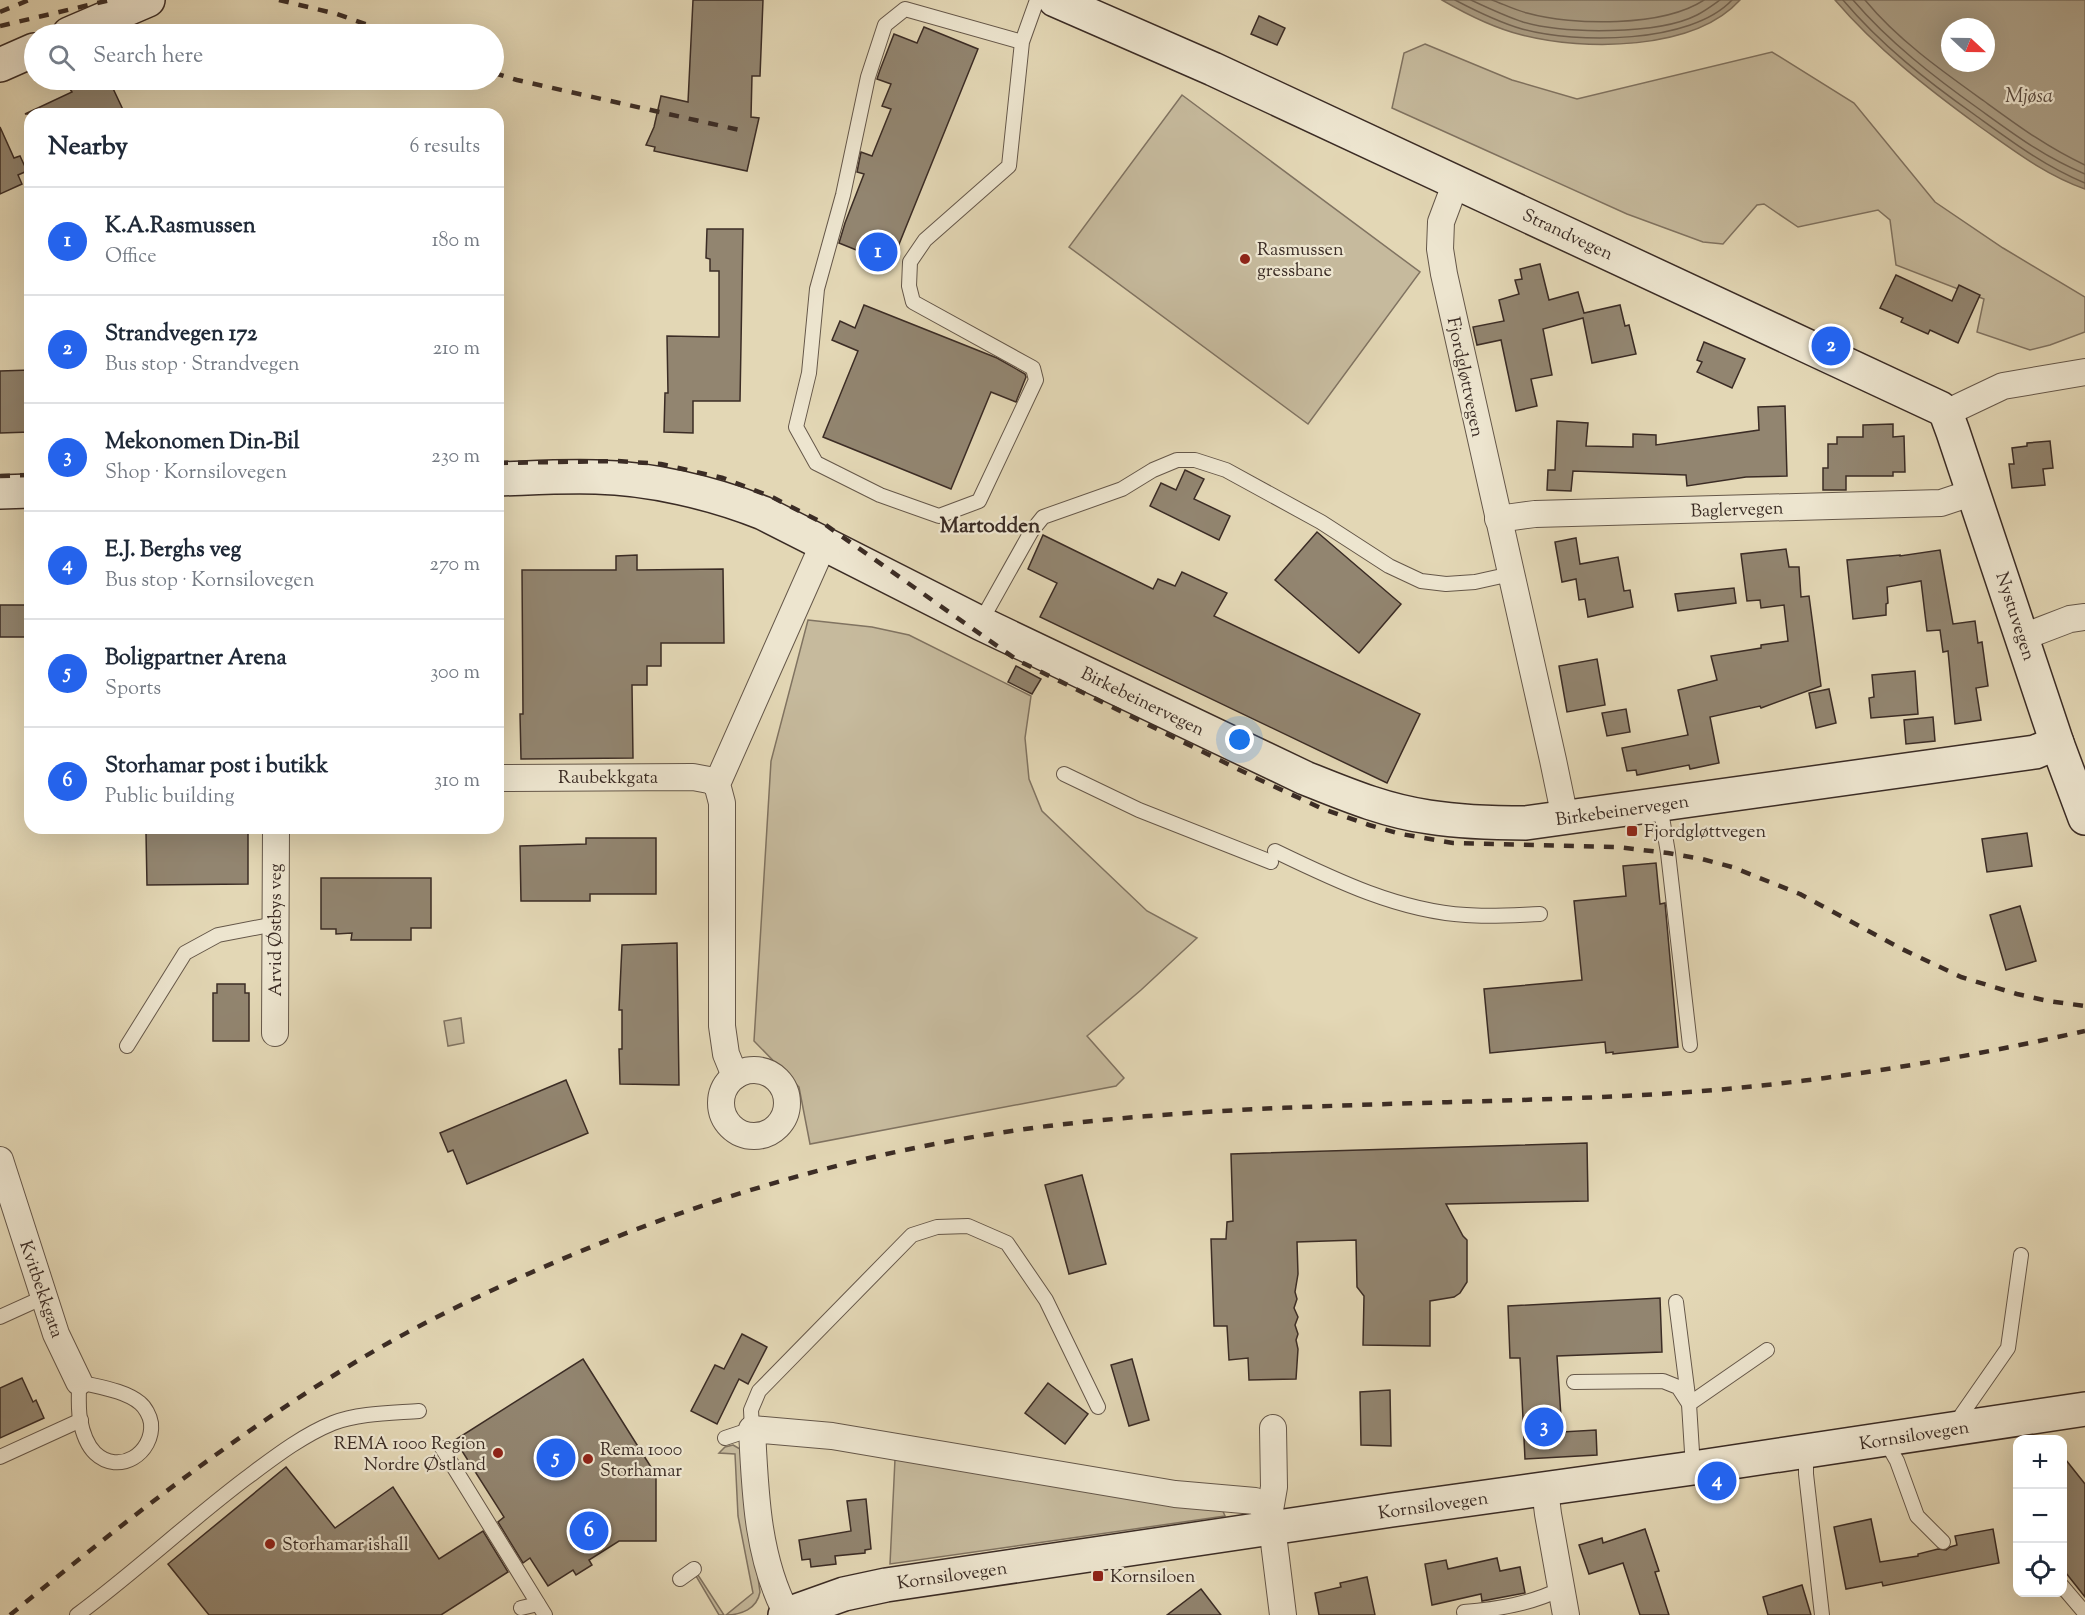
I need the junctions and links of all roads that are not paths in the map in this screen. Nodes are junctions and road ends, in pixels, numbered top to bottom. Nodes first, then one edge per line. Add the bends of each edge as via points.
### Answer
1 (148, 0) edge
2 (1037, 0) edge
3 (1055, 0) edge
4 (92, 24) edge
5 (1022, 42) junction
6 (24, 54) edge
7 (0, 64) edge
8 (1456, 182) junction
9 (2085, 372) edge
10 (1946, 413) junction
11 (504, 479) edge
12 (24, 491) edge
13 (0, 492) edge
14 (1974, 492) junction
15 (1498, 519) junction
16 (823, 545) junction
17 (1511, 574) junction
18 (2085, 616) edge
19 (980, 623) junction
20 (2023, 637) junction
21 (2057, 743) junction
22 (1064, 774) dead end
23 (504, 778) edge
24 (717, 784) junction
25 (1660, 805) junction
26 (1564, 818) junction
27 (2085, 818) edge
28 (276, 834) edge
29 (1540, 914) dead end
30 (275, 924) junction
31 (275, 1033) dead end
32 (1690, 1045) dead end
33 (127, 1046) dead end
34 (735, 1076) dead end
35 (0, 1160) edge
36 (2021, 1255) dead end
37 (44, 1297) junction
38 (1676, 1302) dead end
39 (0, 1317) edge
40 (1767, 1350) dead end
41 (79, 1382) junction
42 (1574, 1382) dead end
43 (1689, 1404) junction
44 (1098, 1407) dead end
45 (2085, 1409) edge
46 (419, 1411) dead end
47 (81, 1420) junction
48 (1273, 1428) dead end
49 (1960, 1428) junction
50 (752, 1429) junction
51 (725, 1438) dead end
52 (1885, 1440) junction
53 (442, 1448) dead end
54 (1806, 1451) junction
55 (0, 1457) edge
56 (1693, 1468) junction
57 (1545, 1489) junction
58 (1272, 1519) junction
59 (1943, 1542) dead end
60 (694, 1569) dead end
61 (680, 1578) dead end
62 (1561, 1589) junction
63 (2067, 1592) edge
64 (521, 1608) dead end
65 (541, 1610) edge
66 (1464, 1612) dead end
67 (2085, 1613) edge
68 (786, 1614) edge
69 (77, 1615) edge
70 (1283, 1615) edge
71 (1566, 1615) edge
72 (1822, 1615) edge

1 - 4 main road
2 - 5 lane
3 - 8 main road, Strandvegen
5 - 5 lane via 905,9 885,25 868,77 818,289 809,373 796,427 816,463 880,495 939,516 979,501 1036,380 1033,368 913,302 910,262 925,240 1009,166
6 - 7 main road
8 - 10 main road, Strandvegen
8 - 15 street, Fjordgløttvegen via 1441,222 1440,249
9 - 10 street via 2003,386
10 - 14 main road, Nystuvegen
11 - 16 main road, Birkebeinervegen via 597,477 706,494 763,513
12 - 13 main road
14 - 15 street, Baglervegen via 1941,503 1535,514
14 - 20 main road, Nystuvegen
15 - 17 street, Fjordgløttvegen
16 - 19 main road, Birkebeinervegen
16 - 24 street
17 - 19 lane via 1475,582 1421,581 1226,470 1195,460 1177,460 1122,489 1043,517
17 - 26 street, Fjordgløttvegen
18 - 20 street
19 - 26 main road, Birkebeinervegen via 1356,799 1460,821 1526,823
20 - 21 main road, Nystuvegen
21 - 25 main road, Birkebeinervegen via 2035,752
21 - 27 main road, Nystuvegen
22 - 29 lane via 1139,810 1304,866 1387,900 1431,911 1474,915
23 - 24 street, Raubekkgata via 693,777
24 - 34 street via 722,803 722,1026 726,1054
25 - 26 main road, Birkebeinervegen
25 - 32 lane
28 - 30 street, Arvid Østbys veg
30 - 31 street, Arvid Østbys veg
30 - 33 lane via 218,935 185,953
35 - 37 street, Kvitbekkgata
36 - 49 lane via 2008,1348 1962,1414
37 - 39 lane
37 - 41 street, Kvitbekkgata
38 - 43 lane
40 - 43 lane
41 - 47 lane
41 - 47 lane via 120,1393 142,1404 152,1432 139,1454 116,1462 95,1452
42 - 43 lane via 1663,1381 1678,1387
43 - 56 lane
44 - 50 lane via 1046,1300 1007,1243 968,1226 937,1227 912,1235 759,1392 751,1410
45 - 49 main road, Kornsilovegen via 2032,1423
46 - 69 lane via 335,1422 306,1437 201,1513
47 - 55 lane
48 - 58 street
49 - 52 main road, Kornsilovegen
50 - 51 lane
50 - 58 street via 832,1436 1175,1494 1255,1501
50 - 68 street via 760,1533
52 - 54 main road, Kornsilovegen
52 - 59 lane via 1898,1461 1917,1516
53 - 65 lane
54 - 56 main road, Kornsilovegen
54 - 72 lane
56 - 57 main road, Kornsilovegen
57 - 58 main road, Kornsilovegen
57 - 62 street
58 - 68 main road, Kornsilovegen via 886,1585 844,1594
58 - 70 street
60 - 61 lane
62 - 66 lane via 1501,1609
62 - 71 street
63 - 67 lane
64 - 65 lane

